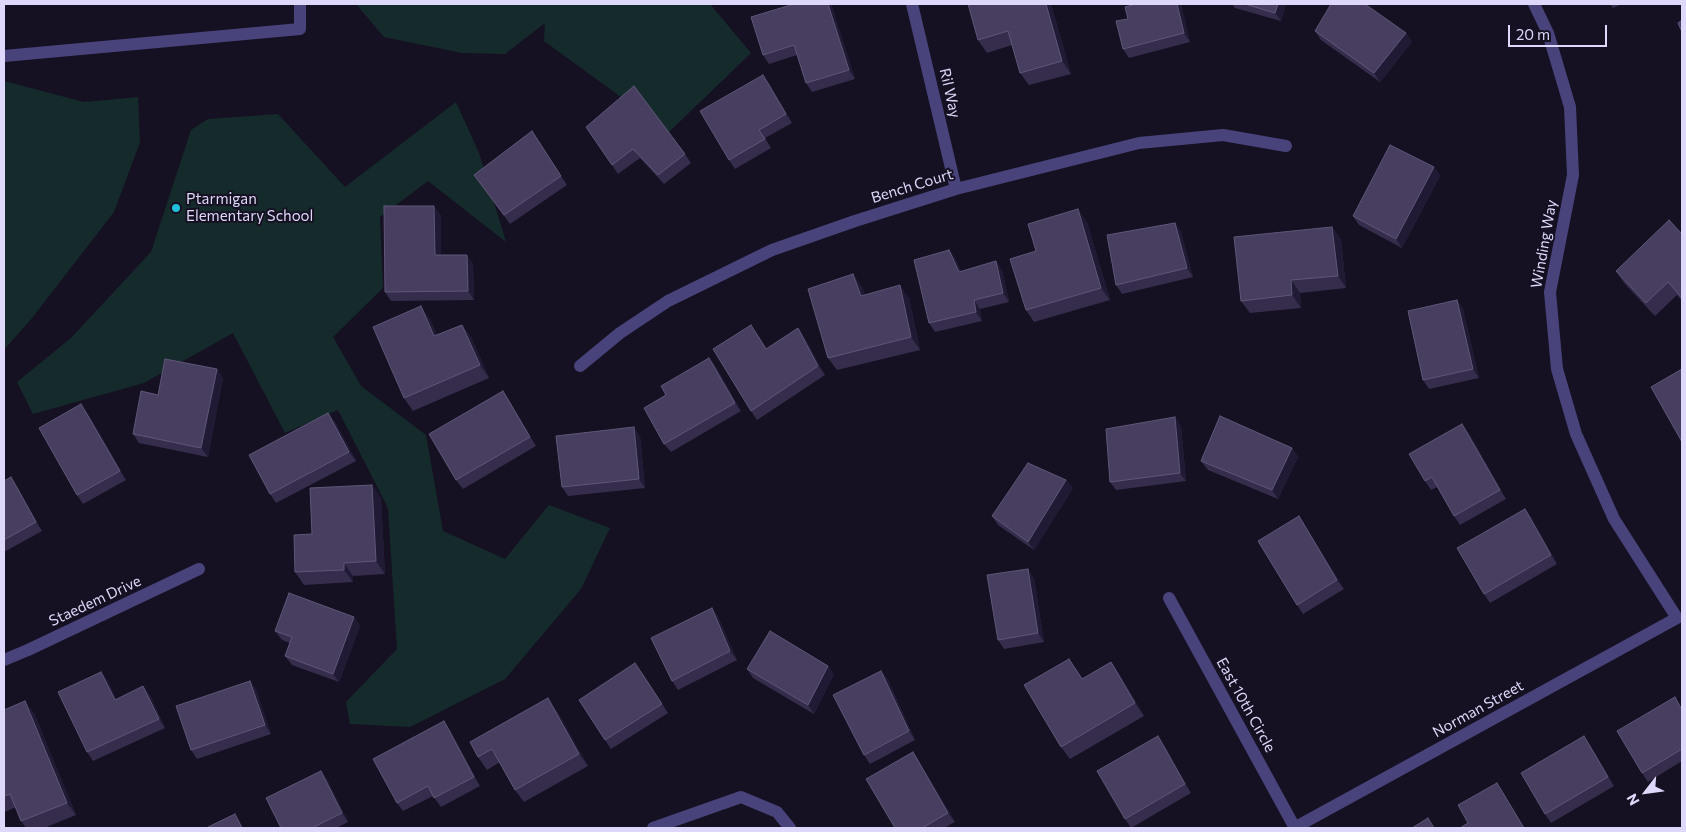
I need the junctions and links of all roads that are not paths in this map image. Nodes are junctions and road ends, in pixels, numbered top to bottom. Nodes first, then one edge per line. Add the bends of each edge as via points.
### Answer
1 (300, 4) edge
2 (912, 4) edge
3 (1534, 4) edge
4 (4, 56) edge
5 (1286, 146) dead end
6 (956, 189) junction
7 (580, 366) dead end
8 (199, 569) dead end
9 (1169, 598) dead end
10 (1677, 618) joint
11 (4, 660) edge
12 (653, 828) edge
13 (790, 828) edge
14 (1295, 828) edge

1 - 4 street via 300,29
2 - 6 street, Ril Way
3 - 10 street, Winding Way via 1548,32 1570,107 1573,175 1550,292 1557,369 1576,434 1614,519
5 - 6 street, Bench Court via 1223,135 1138,143
6 - 7 street, Bench Court via 772,250 668,301 620,332
8 - 11 street, Staedem Drive
9 - 14 street, East 10th Circle
10 - 14 street, Norman Street
12 - 13 street via 741,797 778,812

